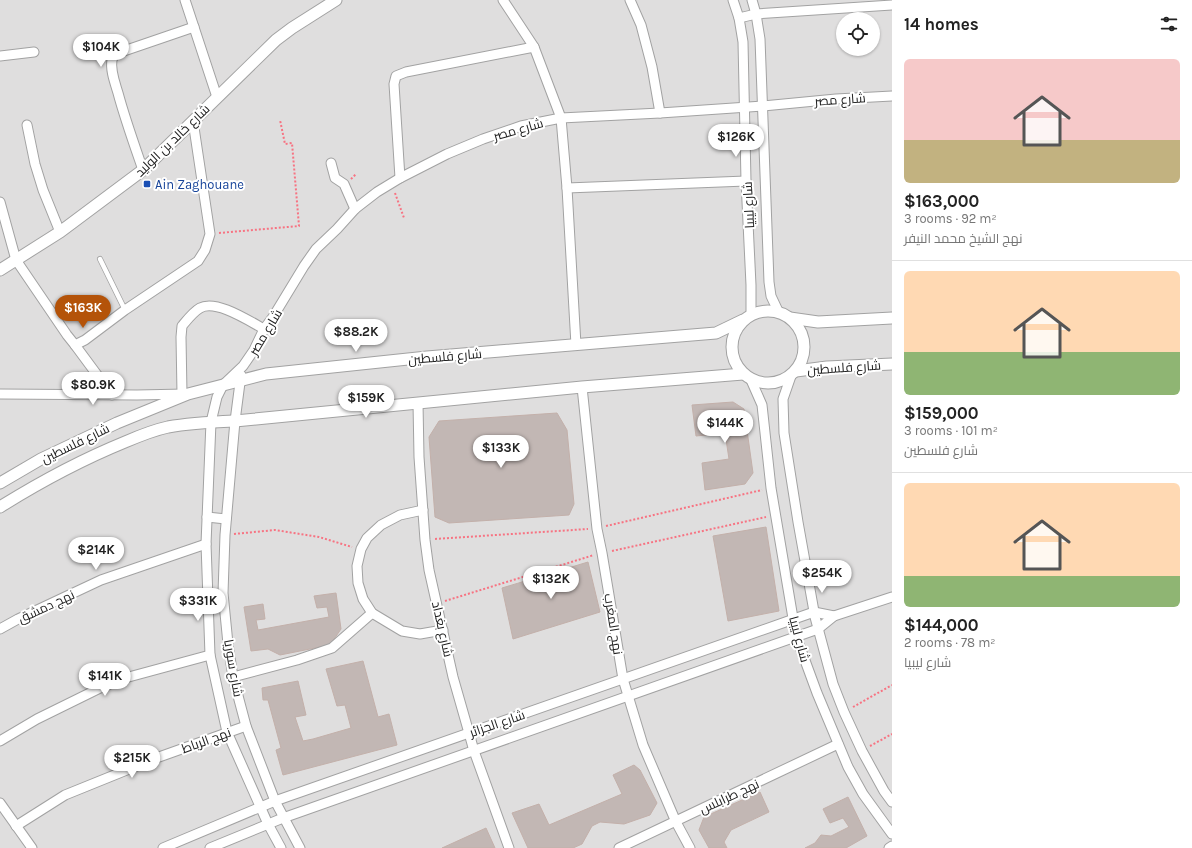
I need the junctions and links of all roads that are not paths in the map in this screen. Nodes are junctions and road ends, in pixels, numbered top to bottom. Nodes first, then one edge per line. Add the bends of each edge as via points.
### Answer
1 (185, 0) edge
2 (336, 0) edge
3 (503, 0) edge
4 (630, 0) edge
5 (732, 0) edge
6 (752, 0) edge
7 (321, 4) edge
8 (848, 4) edge
9 (892, 5) edge
10 (756, 14) junction
11 (739, 18) junction
12 (194, 27) junction
13 (534, 48) junction
14 (34, 52) dead end
15 (0, 56) edge
16 (892, 96) edge
17 (217, 97) junction
18 (745, 106) junction
19 (763, 106) junction
20 (660, 113) junction
21 (561, 118) junction
22 (193, 121) junction
23 (27, 125) dead end
24 (331, 163) dead end
25 (143, 170) junction
26 (400, 178) junction
27 (746, 181) junction
28 (567, 188) junction
29 (0, 202) edge
30 (355, 209) junction
31 (60, 232) junction
32 (100, 259) dead end
33 (16, 260) junction
34 (0, 270) edge
35 (125, 310) junction
36 (785, 316) junction
37 (747, 318) junction
38 (892, 318) edge
39 (264, 329) junction
40 (75, 345) junction
41 (576, 345) junction
42 (892, 364) edge
43 (244, 366) junction
44 (793, 374) junction
45 (747, 377) junction
46 (240, 381) junction
47 (223, 385) junction
48 (582, 387) junction
49 (0, 394) edge
50 (185, 394) junction
51 (112, 395) junction
52 (418, 403) junction
53 (235, 421) junction
54 (211, 422) junction
55 (0, 483) edge
56 (0, 507) edge
57 (423, 510) junction
58 (207, 517) junction
59 (226, 519) junction
60 (206, 544) junction
61 (892, 597) edge
62 (814, 612) junction
63 (372, 613) junction
64 (834, 616) junction
65 (794, 619) junction
66 (818, 628) junction
67 (0, 629) edge
68 (443, 630) junction
69 (796, 636) junction
70 (210, 655) junction
71 (233, 677) junction
72 (623, 679) junction
73 (628, 696) junction
74 (246, 726) junction
75 (227, 732) junction
76 (469, 733) junction
77 (0, 741) edge
78 (838, 744) junction
79 (474, 751) junction
80 (275, 801) junction
81 (892, 802) edge
82 (0, 803) edge
83 (261, 807) junction
84 (284, 818) junction
85 (676, 822) junction
86 (268, 824) junction
87 (16, 826) junction
88 (892, 834) edge
89 (892, 846) edge
90 (32, 848) edge
91 (163, 848) edge
92 (210, 848) edge
93 (281, 848) edge
94 (300, 848) edge
95 (509, 848) edge
96 (619, 848) edge
97 (690, 848) edge
98 (889, 848) edge

1 - 12 street
2 - 7 street, شارع خالد بن الوليد
3 - 13 street
4 - 20 street via 641,25
5 - 11 street, شارع ليبيا
6 - 10 street, شارع ليبيا
7 - 17 street, شارع خالد بن الوليد via 276,40
8 - 9 street
8 - 10 street
10 - 11 street
10 - 19 street, شارع ليبيا via 760,38
11 - 18 street, شارع ليبيا via 743,42
12 - 17 street
12 - 25 street via 118,53 112,58 114,80 123,113
13 - 21 street
13 - 26 street via 396,76 394,84
14 - 15 street
16 - 19 street, شارع مصر via 836,98
17 - 22 street, شارع خالد بن الوليد
18 - 19 street, شارع مصر
18 - 20 street, شارع مصر
18 - 27 street, شارع ليبيا
19 - 36 street, شارع ليبيا via 769,282 771,296
20 - 21 street, شارع مصر
21 - 26 street, شارع مصر via 521,126 483,139
21 - 28 street
22 - 25 street, شارع خالد بن الوليد
22 - 35 street via 210,234 205,250 198,261
23 - 31 street via 43,190
24 - 30 street via 335,178 344,184
25 - 31 street, شارع خالد بن الوليد
26 - 30 street, شارع مصر
27 - 28 street
27 - 37 street, شارع ليبيا via 752,285
28 - 41 street
29 - 33 street
30 - 39 street, شارع مصر via 316,249
31 - 33 street, شارع خالد بن الوليد
32 - 35 lane
33 - 34 street, شارع خالد بن الوليد
33 - 40 street
35 - 40 street
36 - 37 street via 771,311 761,311
36 - 38 street via 818,322
36 - 44 street via 797,325 804,343 803,358
37 - 41 street, شارع فلسطين via 716,332
37 - 45 street via 735,330 731,341 735,365
39 - 43 street, شارع مصر
39 - 50 street via 223,308 211,305 200,308 182,326
40 - 51 street
41 - 46 street, شارع فلسطين via 278,372
42 - 44 street, شارع فلسطين via 827,367
43 - 46 street, شارع مصر
43 - 47 street, شارع مصر
44 - 45 street via 771,384
44 - 62 street, شارع ليبيا via 783,399 784,434
45 - 48 street, شارع فلسطين
45 - 65 street, شارع ليبيا via 762,404 771,488
46 - 47 street, شارع فلسطين
46 - 53 street, شارع سوريا
47 - 50 street, شارع فلسطين
47 - 54 street, شارع سوريا via 217,397
48 - 52 street, شارع فلسطين
48 - 72 street, نهج المغرب via 597,529
49 - 51 street
50 - 51 street
50 - 55 street, شارع فلسطين via 41,459
52 - 53 street, شارع فلسطين
52 - 57 street, شارع بغداد
53 - 54 street, شارع فلسطين
53 - 59 street, شارع سوريا
54 - 56 street, شارع فلسطين via 168,427 138,436 75,464
54 - 58 street, شارع سوريا
57 - 63 street via 400,515 381,525 367,538 361,549 357,566 358,583 363,599
57 - 68 street, شارع بغداد via 429,570
58 - 59 street
58 - 60 street, شارع سوريا
59 - 71 street, شارع سوريا via 223,593
60 - 67 street, نهج دمشق via 102,580
60 - 70 street, شارع سوريا
61 - 64 street, شارع الجزائر
62 - 64 street, شارع الجزائر
62 - 65 street, شارع الجزائر
62 - 66 street, شارع ليبيا
63 - 68 street via 402,631 420,634
63 - 71 street via 332,648
64 - 66 street, شارع الجزائر
65 - 69 street, شارع ليبيا
65 - 72 street, شارع الجزائر
66 - 69 street, شارع الجزائر
66 - 81 street, شارع ليبيا via 833,684 844,712 862,751
68 - 76 street, شارع بغداد
69 - 73 street, شارع الجزائر
69 - 78 street, شارع ليبيا
70 - 75 street, شارع سوريا
70 - 77 street via 125,678 100,688 37,719
71 - 74 street, شارع سوريا
72 - 73 street, نهج المغرب
72 - 76 street, شارع الجزائر
73 - 79 street, شارع الجزائر
73 - 85 street, نهج المغرب via 643,744
74 - 75 street, نهج الرباط
74 - 80 street, شارع سوريا
75 - 83 street, شارع سوريا
75 - 87 street, نهج الرباط via 65,795
76 - 79 street, شارع بغداد
76 - 80 street, شارع الجزائر
78 - 85 street, نهج طرابلس
78 - 88 street, شارع ليبيا via 863,794
79 - 84 street, شارع الجزائر
79 - 95 street, شارع بغداد
80 - 83 street, شارع الجزائر
80 - 84 street, شارع سوريا
82 - 87 street
83 - 86 street, شارع سوريا
83 - 91 street, شارع الجزائر
84 - 86 street, شارع الجزائر
84 - 94 street, شارع سوريا
85 - 96 street, نهج طرابلس
85 - 97 street, نهج المغرب
86 - 92 street, شارع الجزائر
86 - 93 street, شارع سوريا
87 - 90 street
89 - 98 street

